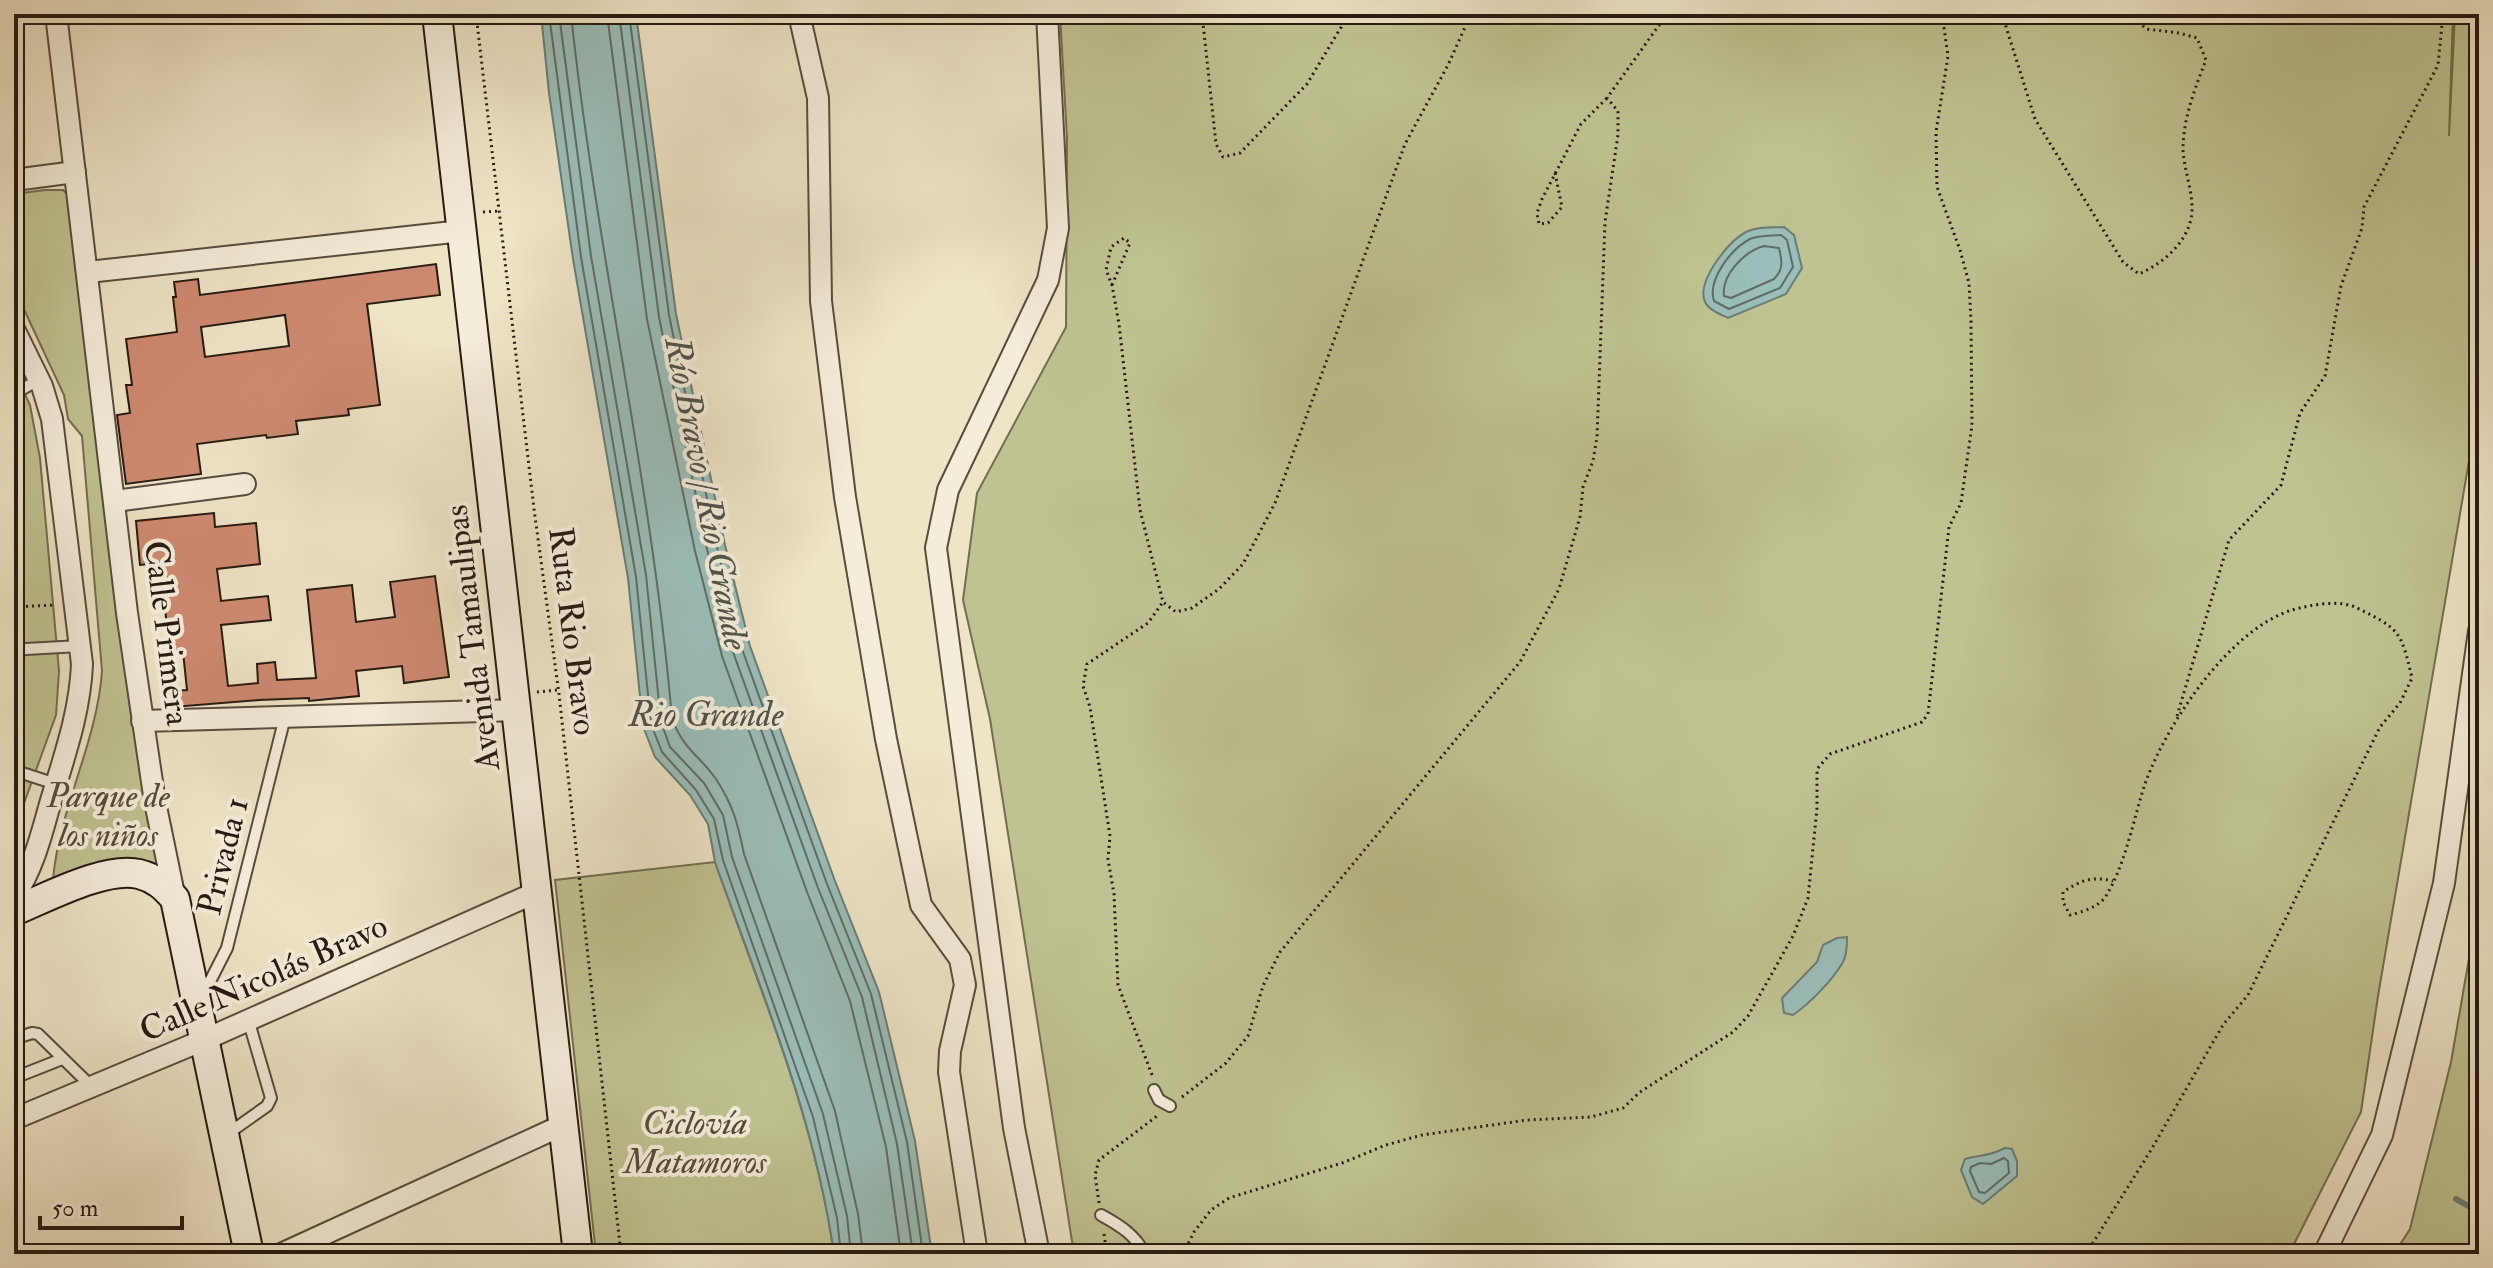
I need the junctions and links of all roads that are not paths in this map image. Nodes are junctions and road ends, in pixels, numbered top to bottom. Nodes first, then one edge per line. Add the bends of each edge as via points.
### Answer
1 (56, 14) edge
2 (437, 14) edge
3 (799, 14) edge
4 (1047, 14) edge
5 (75, 172) junction
6 (14, 180) edge
7 (462, 231) junction
8 (88, 272) junction
9 (14, 329) edge
10 (38, 380) junction
11 (14, 394) edge
12 (245, 484) dead end
13 (115, 501) junction
14 (2479, 631) edge
15 (80, 646) junction
16 (14, 656) edge
17 (515, 710) junction
18 (285, 717) junction
19 (142, 721) junction
20 (14, 759) edge
21 (56, 784) junction
22 (537, 892) junction
23 (14, 897) edge
24 (175, 899) junction
25 (14, 911) edge
26 (199, 1004) junction
27 (248, 1019) junction
28 (14, 1039) edge
29 (206, 1039) junction
30 (62, 1059) junction
31 (14, 1078) edge
32 (91, 1086) junction
33 (1154, 1090) road end
34 (1170, 1106) road end
35 (14, 1119) edge
36 (563, 1125) junction
37 (226, 1135) junction
38 (1101, 1215) road end
39 (249, 1254) edge
40 (281, 1254) edge
41 (578, 1254) edge
42 (977, 1254) edge
43 (1039, 1254) edge
44 (1145, 1254) edge
45 (2324, 1254) edge

1 - 5 street, Calle Primera
2 - 7 street, Avenida Tamaulipas
3 - 42 street via 818,98 821,301 845,497 878,693 921,905 960,959 965,985 949,1072
4 - 43 street via 1058,228 1048,280 948,490 936,548 1014,1128
5 - 6 street
5 - 8 street, Calle Primera
7 - 8 street
7 - 17 street, Avenida Tamaulipas
8 - 13 street, Calle Primera
9 - 10 street
10 - 11 lane
10 - 15 street via 57,448
12 - 13 street
13 - 19 street, Calle Primera
14 - 45 street via 2444,883 2382,1135
15 - 16 lane via 26,649
15 - 21 street via 80,699
17 - 18 street
17 - 22 street, Avenida Tamaulipas
18 - 19 street
18 - 26 lane, Privada 1 via 227,948
19 - 24 street, Calle Primera
20 - 21 lane via 19,772
21 - 23 street via 29,873
22 - 27 street, Calle Nicolás Bravo
22 - 36 street, Avenida Tamaulipas
24 - 25 street via 160,883 137,873 123,874 95,879
24 - 26 street, Calle Primera
26 - 29 street, Calle Primera
27 - 29 street, Calle Nicolás Bravo
27 - 37 lane via 271,1098
28 - 30 lane via 38,1034
29 - 32 street, Calle Nicolás Bravo
29 - 37 street, Calle Primera
30 - 31 lane
30 - 32 lane
32 - 35 street, Calle Nicolás Bravo
33 - 34 lane
36 - 40 street
36 - 41 street, Avenida Tamaulipas
37 - 39 street, Calle Primera
38 - 44 lane via 1123,1227

